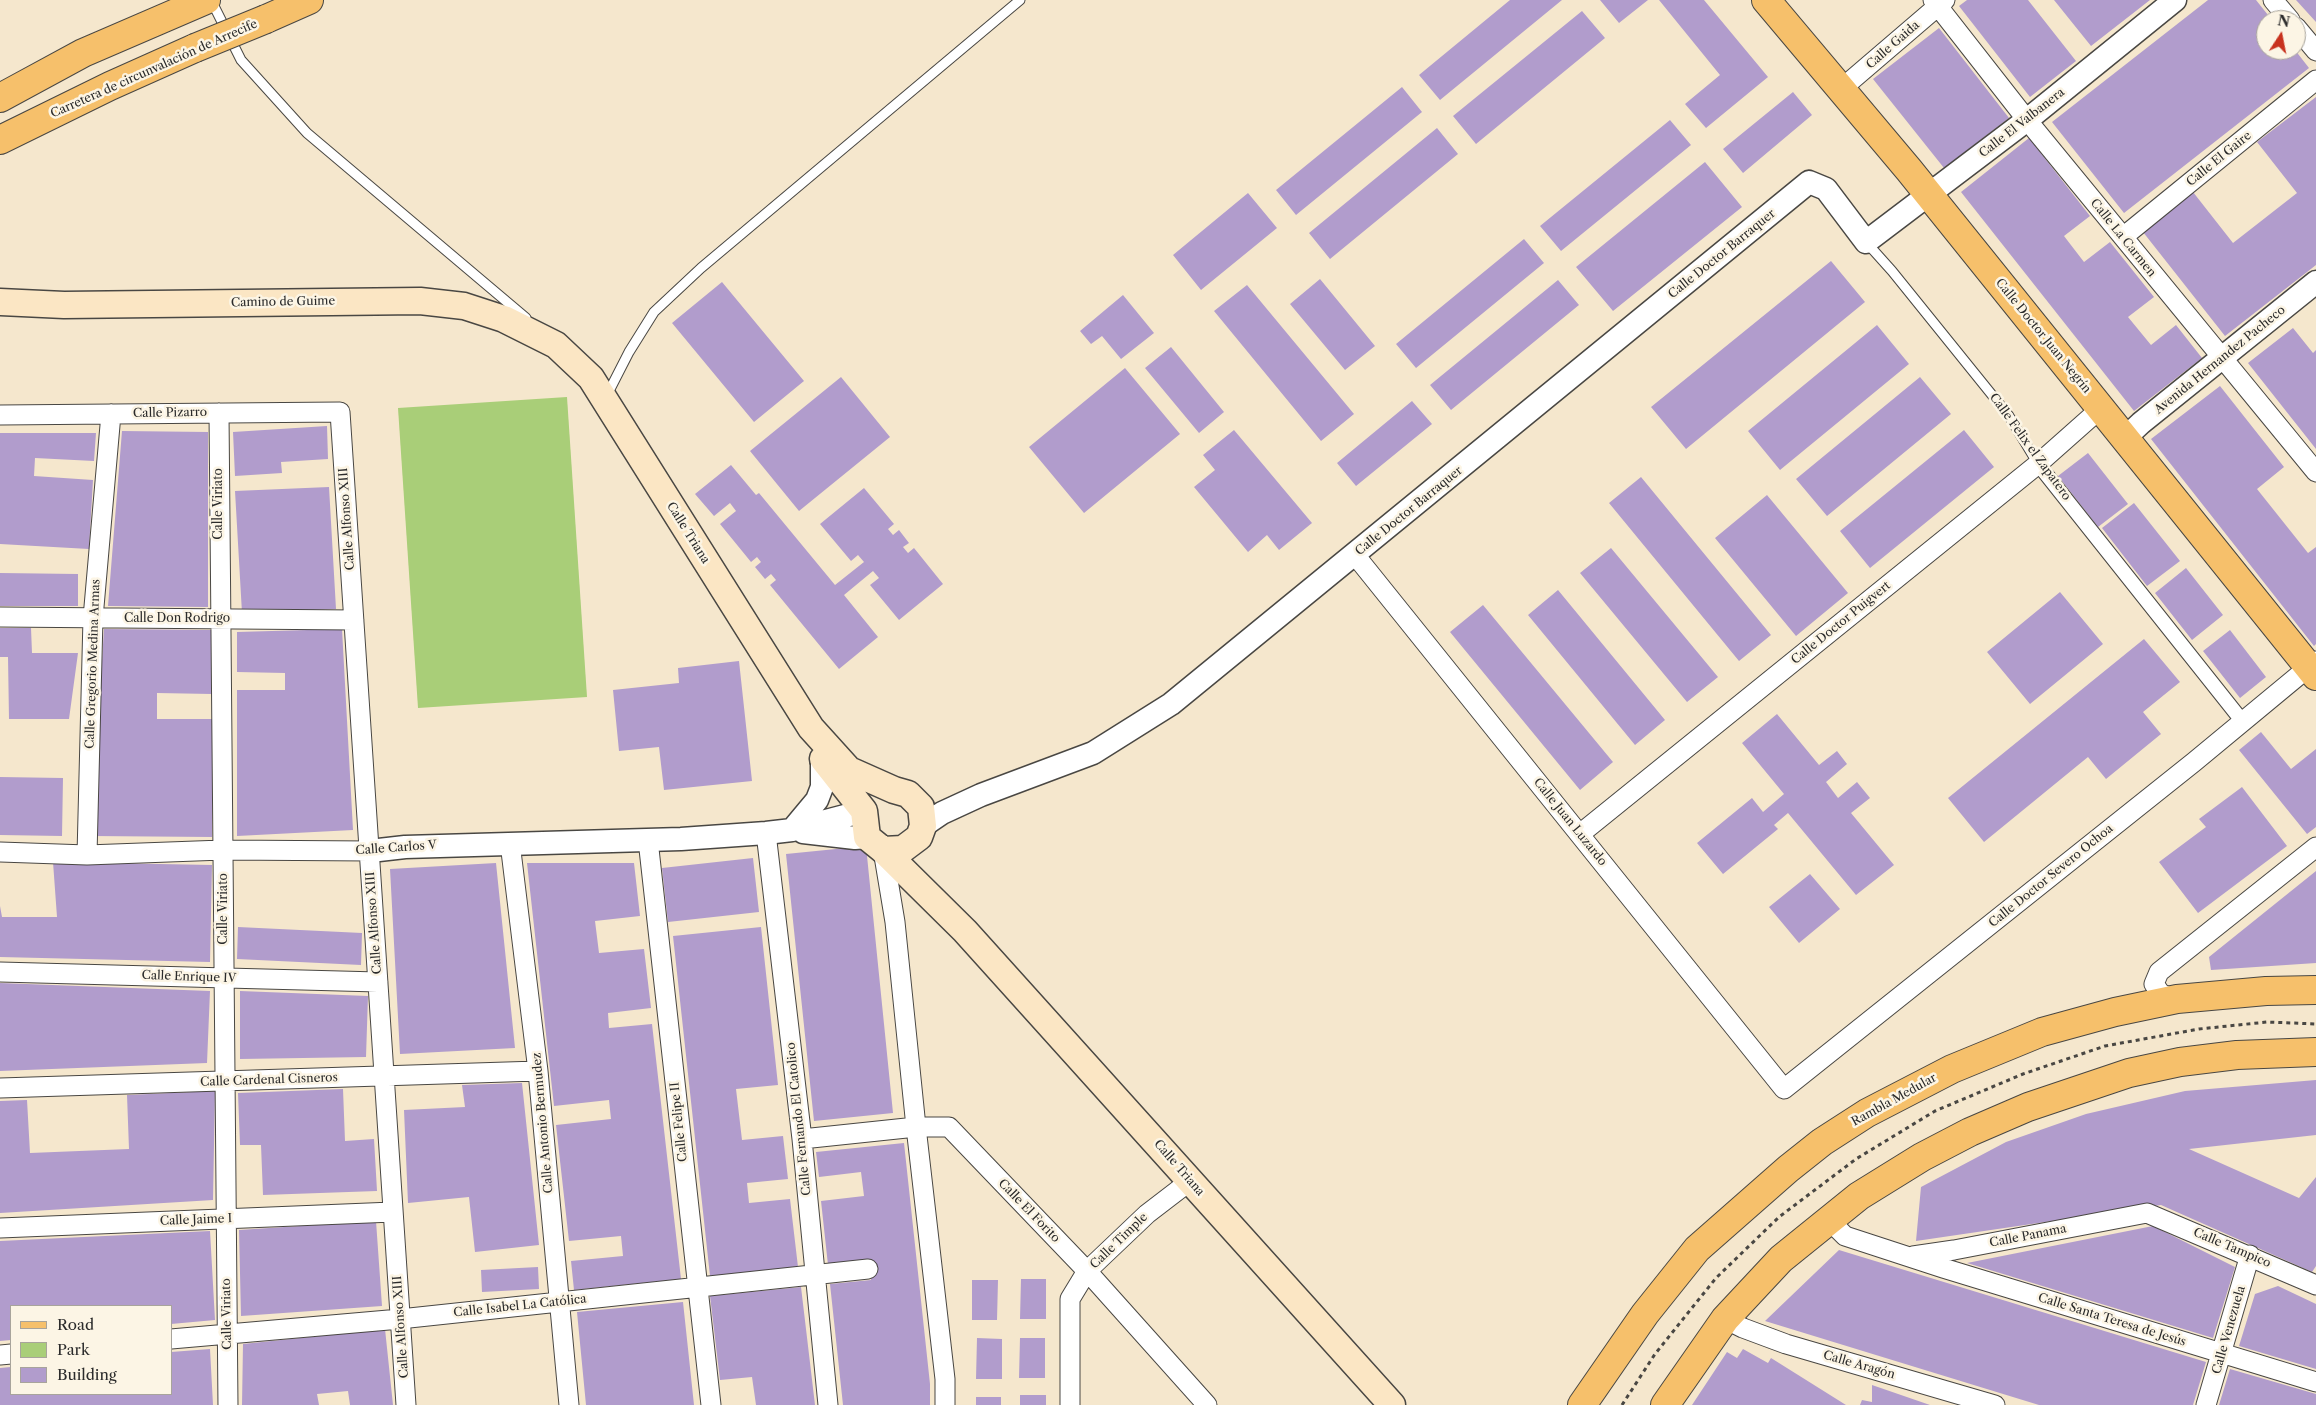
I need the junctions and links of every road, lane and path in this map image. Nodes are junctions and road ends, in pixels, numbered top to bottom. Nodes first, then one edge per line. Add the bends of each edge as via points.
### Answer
1 (309, 0) edge
2 (1020, 0) edge
3 (1766, 0) edge
4 (2175, 0) edge
5 (2274, 0) edge
6 (1939, 2) edge
7 (201, 3) edge
8 (2282, 10) edge
9 (2306, 39) edge
10 (2316, 51) edge
11 (2316, 80) edge
12 (1840, 90) junction
13 (0, 98) edge
14 (2027, 120) junction
15 (0, 140) edge
16 (1809, 182) joint
17 (1929, 195) junction
18 (2122, 238) junction
19 (1866, 242) junction
20 (2316, 282) edge
21 (0, 302) edge
22 (556, 345) junction
23 (2222, 358) junction
24 (605, 400) junction
25 (2100, 409) junction
26 (340, 412) joint
27 (219, 413) junction
28 (111, 414) junction
29 (0, 415) edge
30 (2125, 438) junction
31 (2038, 464) junction
32 (2316, 472) edge
33 (1355, 555) junction
34 (0, 617) edge
35 (93, 618) junction
36 (219, 619) junction
37 (354, 620) junction
38 (2314, 668) edge
39 (2243, 722) junction
40 (811, 728) junction
41 (822, 758) junction
42 (901, 792) junction
43 (981, 795) junction
44 (864, 811) junction
45 (792, 830) junction
46 (921, 831) junction
47 (766, 833) junction
48 (1580, 834) junction
49 (648, 840) junction
50 (510, 843) junction
51 (875, 843) junction
52 (2316, 847) edge
53 (223, 850) junction
54 (370, 851) junction
55 (0, 852) edge
56 (88, 855) junction
57 (965, 931) junction
58 (0, 972) edge
59 (224, 978) junction
60 (378, 982) junction
61 (2316, 990) edge
62 (2177, 999) junction
63 (2316, 1052) edge
64 (538, 1071) junction
65 (384, 1076) junction
66 (226, 1081) junction
67 (0, 1088) edge
68 (1784, 1089) joint
69 (916, 1127) junction
70 (802, 1140) junction
71 (1190, 1181) junction
72 (393, 1212) junction
73 (2147, 1213) joint
74 (1831, 1217) junction
75 (226, 1219) junction
76 (0, 1228) edge
77 (2250, 1255) junction
78 (1909, 1256) junction
79 (868, 1269) dead end
80 (1087, 1271) junction
81 (814, 1274) junction
82 (2315, 1282) edge
83 (696, 1287) junction
84 (558, 1301) junction
85 (400, 1319) junction
86 (1725, 1319) junction
87 (228, 1334) junction
88 (172, 1339) edge
89 (2222, 1353) junction
90 (2316, 1382) edge
91 (1940, 1396) edge
92 (228, 1405) edge
93 (406, 1405) edge
94 (569, 1405) edge
95 (711, 1405) edge
96 (828, 1405) edge
97 (946, 1405) edge
98 (1070, 1405) edge
99 (1207, 1405) edge
100 (1392, 1405) edge
101 (1582, 1405) edge
102 (1665, 1405) edge
103 (1995, 1405) edge
104 (2206, 1405) edge

1 - 15 main road, Carretera de circunvalación de Arrecife, bridge via 110,86
2 - 24 lane via 723,249 654,312
3 - 12 main road, Calle Doctor Juan Negrín
4 - 14 street, Calle El Valbanera
5 - 8 street
6 - 12 street, Calle Gaida
6 - 14 street, Calle La Carmen
7 - 13 main road via 83,53
7 - 22 lane via 241,60 307,134 495,290
9 - 10 street
11 - 18 street, Calle El Gaire
12 - 17 main road, Calle Doctor Juan Negrín
14 - 17 street, Calle El Valbanera
14 - 18 street, Calle La Carmen
16 - 19 street, Calle Felix el Zapatero via 1826,189
16 - 33 street, Calle Doctor Barraquer
17 - 19 street, Calle El Valbanera
17 - 25 main road, Calle Doctor Juan Negrín
18 - 23 street, Calle La Carmen
19 - 31 lane, Calle Felix el Zapatero via 2010,416
20 - 23 street, Avenida Hernandez Pacheco
21 - 22 main road, Camino de Guime via 64,305 420,301 464,306 504,319
22 - 24 main road, Calle Triana via 591,378
23 - 30 street, Avenida Hernandez Pacheco
23 - 32 street, Calle La Carmen
24 - 40 main road, Calle Triana
25 - 30 main road, Calle Doctor Juan Negrín
25 - 31 street, Calle Doctor Puigvert
26 - 27 street, Calle Pizarro
26 - 37 street, Calle Alfonso XIII
27 - 28 street, Calle Pizarro
27 - 36 street, Calle Viriato
28 - 29 street, Calle Pizarro
28 - 35 street, Calle Gregorio Medina Armas
30 - 38 main road, Calle Doctor Juan Negrín
31 - 39 street, Calle Felix el Zapatero
31 - 48 street, Calle Doctor Puigvert
33 - 43 street, Calle Doctor Barraquer via 1171,704 1093,753
33 - 48 street, Calle Juan Luzardo
34 - 35 street, Calle Don Rodrigo
35 - 36 street, Calle Don Rodrigo
35 - 56 street, Calle Gregorio Medina Armas
36 - 37 street, Calle Don Rodrigo
36 - 53 street, Calle Viriato
37 - 54 street, Calle Alfonso XIII
38 - 39 street, Calle Doctor Severo Ochoa
39 - 68 street, Calle Doctor Severo Ochoa
40 - 41 main road
40 - 42 main road via 849,770
41 - 44 main road
41 - 45 street via 822,787 817,800
42 - 43 street, Calle Doctor Barraquer via 931,803
42 - 44 main road via 875,795
42 - 46 main road via 921,807
43 - 46 street, Calle Doctor Barraquer via 942,813
44 - 45 street, Calle Carlos V
44 - 51 main road
45 - 47 street, Calle Carlos V
45 - 51 street, Calle Carlos V
46 - 51 main road via 904,849
46 - 57 main road, Calle Triana via 925,874
47 - 49 street, Calle Carlos V
47 - 70 street, Calle Fernando El Catolico
48 - 68 street, Calle Juan Luzardo
49 - 50 street, Calle Carlos V
49 - 83 street, Calle Felipe II
50 - 54 street, Calle Carlos V
50 - 64 street, Calle Antonio Bermudez
51 - 57 main road, Calle Triana
51 - 69 street via 895,922
52 - 62 street via 2159,972 2154,984 2161,994
53 - 54 street, Calle Carlos V
53 - 56 street, Calle Carlos V
53 - 59 street, Calle Viriato
54 - 60 street, Calle Alfonso XIII
55 - 56 street, Calle Carlos V
57 - 71 main road, Calle Triana
58 - 59 street, Calle Enrique IV
59 - 60 street, Calle Enrique IV
59 - 66 street, Calle Viriato
60 - 65 street, Calle Alfonso XIII
61 - 62 main road, Rambla Medular
62 - 101 main road, Rambla Medular via 2042,1032 1952,1069 1867,1113 1822,1142 1697,1249 1644,1314
63 - 74 main road via 2237,1055 2180,1062 2129,1073 2076,1090 2011,1114 1922,1157
64 - 65 street, Calle Cardenal Cisneros
64 - 84 street, Calle Antonio Bermudez
65 - 66 street, Calle Cardenal Cisneros
65 - 72 street, Calle Alfonso XIII
66 - 67 street, Calle Cardenal Cisneros
66 - 75 street, Calle Viriato
69 - 70 street, Calle El Forito
69 - 80 street, Calle El Forito via 949,1127
69 - 97 street
70 - 81 street, Calle Fernando El Catolico
71 - 80 street, Calle Timple via 1147,1214
71 - 100 main road, Calle Triana
72 - 75 street, Calle Jaime I
72 - 85 street, Calle Alfonso XIII
73 - 77 street, Calle Tampico
73 - 78 street, Calle Panama
74 - 78 street, Calle Santa Teresa de Jesús via 1845,1236
74 - 86 main road via 1781,1259
75 - 76 street, Calle Jaime I
75 - 87 street, Calle Viriato
77 - 82 street, Calle Tampico
77 - 89 street, Calle Venezuela
78 - 89 street, Calle Santa Teresa de Jesús
79 - 81 street, Calle Isabel La Católica
80 - 98 street, Calle Timple via 1070,1299
80 - 99 street, Calle El Forito
81 - 83 street, Calle Isabel La Católica
81 - 96 street, Calle Fernando El Catolico
83 - 84 street, Calle Isabel La Católica
83 - 95 street, Calle Felipe II
84 - 85 street, Calle Isabel La Católica
84 - 94 street, Calle Antonio Bermudez
85 - 87 street, Calle Isabel La Católica
85 - 93 street, Calle Alfonso XIII
86 - 91 street, Calle Aragón via 1786,1344
86 - 102 main road
87 - 88 street, Calle Isabel La Católica
87 - 92 street, Calle Viriato
89 - 90 street, Calle Santa Teresa de Jesús
89 - 104 street, Calle Venezuela
91 - 103 street, Calle Aragón

